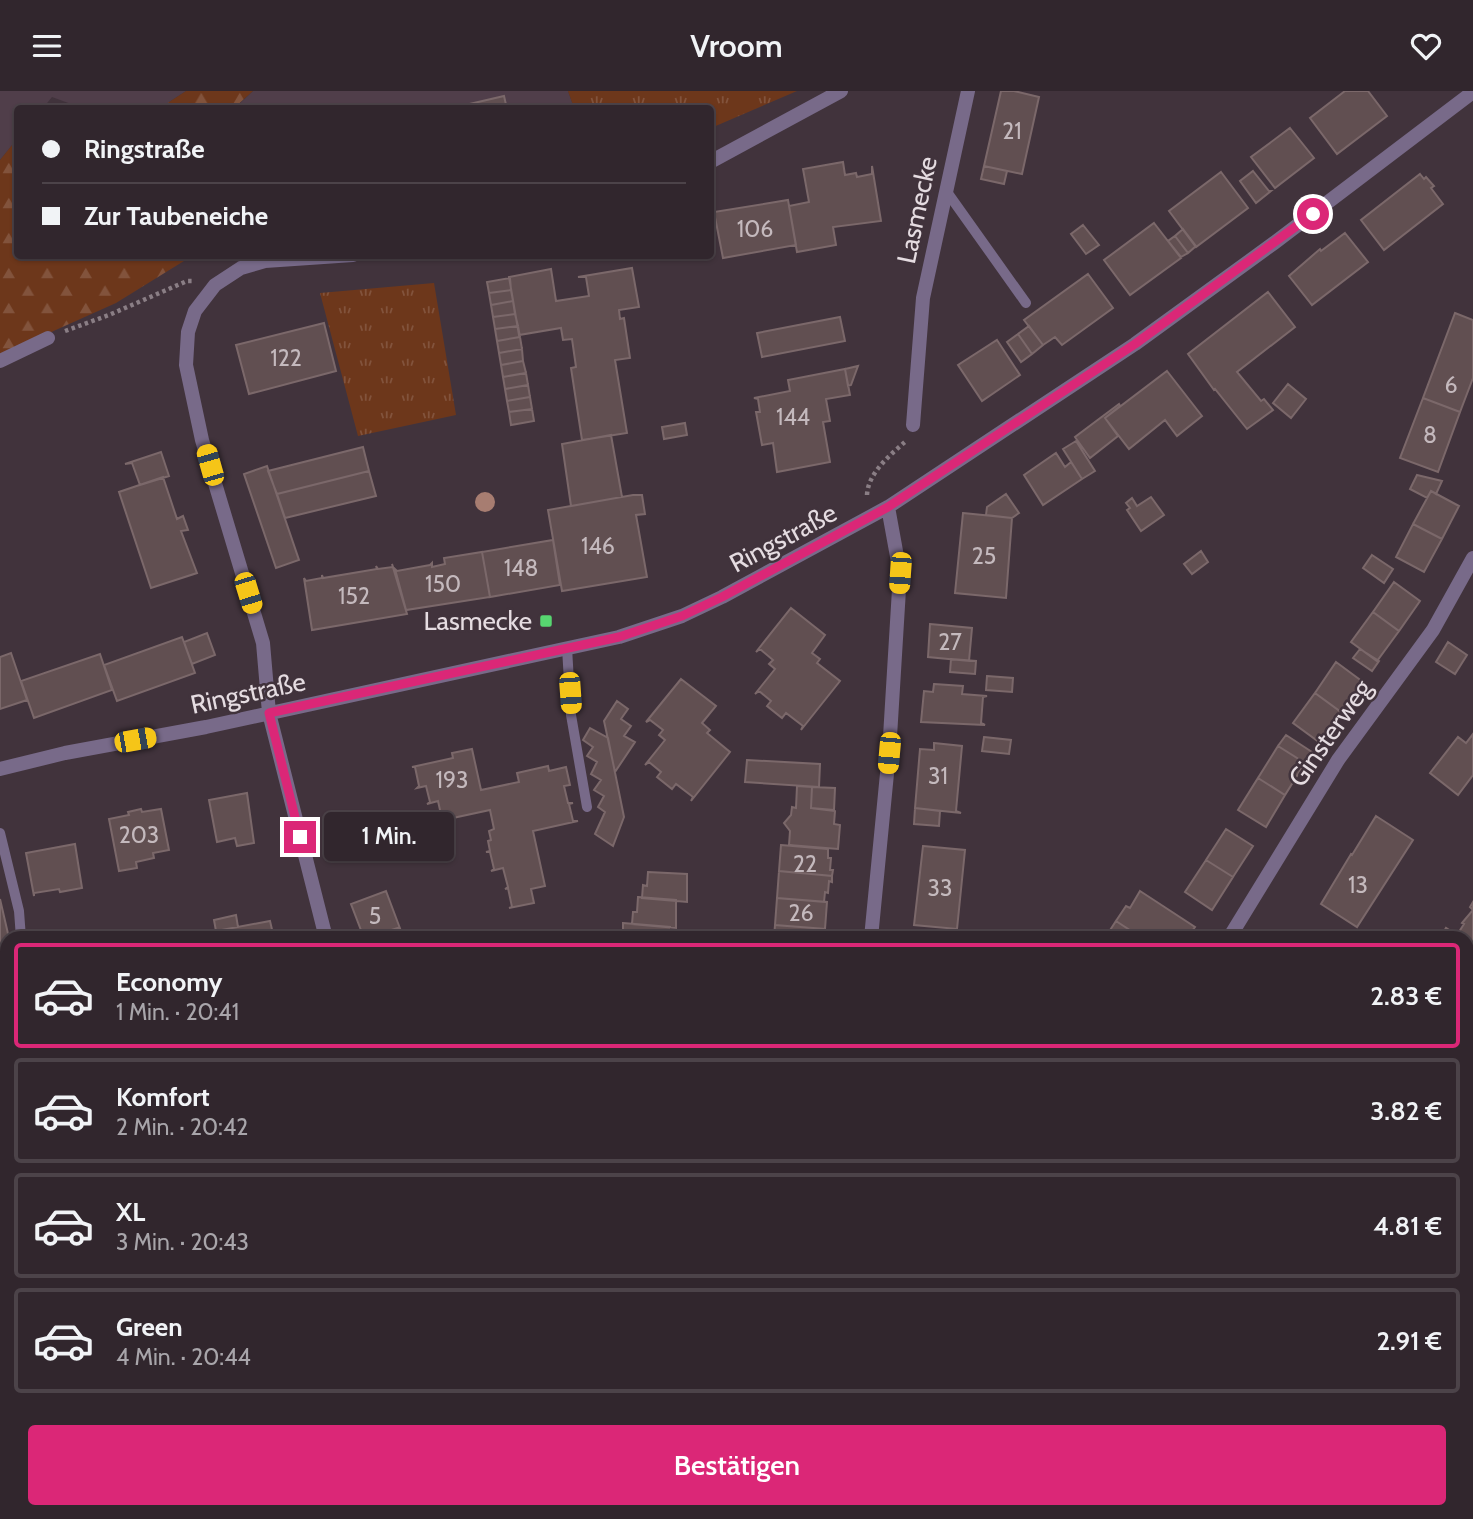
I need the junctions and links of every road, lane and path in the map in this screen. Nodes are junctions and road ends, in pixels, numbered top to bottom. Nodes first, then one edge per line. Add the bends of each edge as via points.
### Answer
1 (841, 91) edge
2 (968, 91) edge
3 (1472, 94) edge
4 (714, 160) edge
5 (947, 192) junction
6 (294, 259) edge
7 (215, 285) junction
8 (1026, 303) dead end
9 (48, 338) joint
10 (0, 361) edge
11 (913, 425) joint
12 (888, 507) junction
13 (866, 521) junction
14 (1473, 558) edge
15 (567, 648) junction
16 (269, 713) junction
17 (0, 769) edge
18 (587, 807) dead end
19 (0, 833) edge
20 (20, 931) edge
21 (324, 931) edge
22 (872, 931) edge
23 (1233, 931) edge

1 - 4 street
2 - 5 street, Lasmecke
3 - 12 street, Ringstraße via 1135,344
5 - 8 lane
5 - 11 street, Lasmecke via 923,298
6 - 7 street via 241,268
7 - 9 path via 187,281
7 - 16 street via 195,311 186,365 202,440 263,643
9 - 10 street
11 - 13 path via 908,439 868,484
12 - 13 street, Ringstraße
12 - 22 street via 900,573
13 - 15 street, Ringstraße via 682,616
14 - 23 street, Ginsterweg via 1433,630 1338,760
15 - 16 street, Ringstraße
15 - 18 lane via 571,715
16 - 17 street, Ringstraße
16 - 21 street
19 - 20 lane

